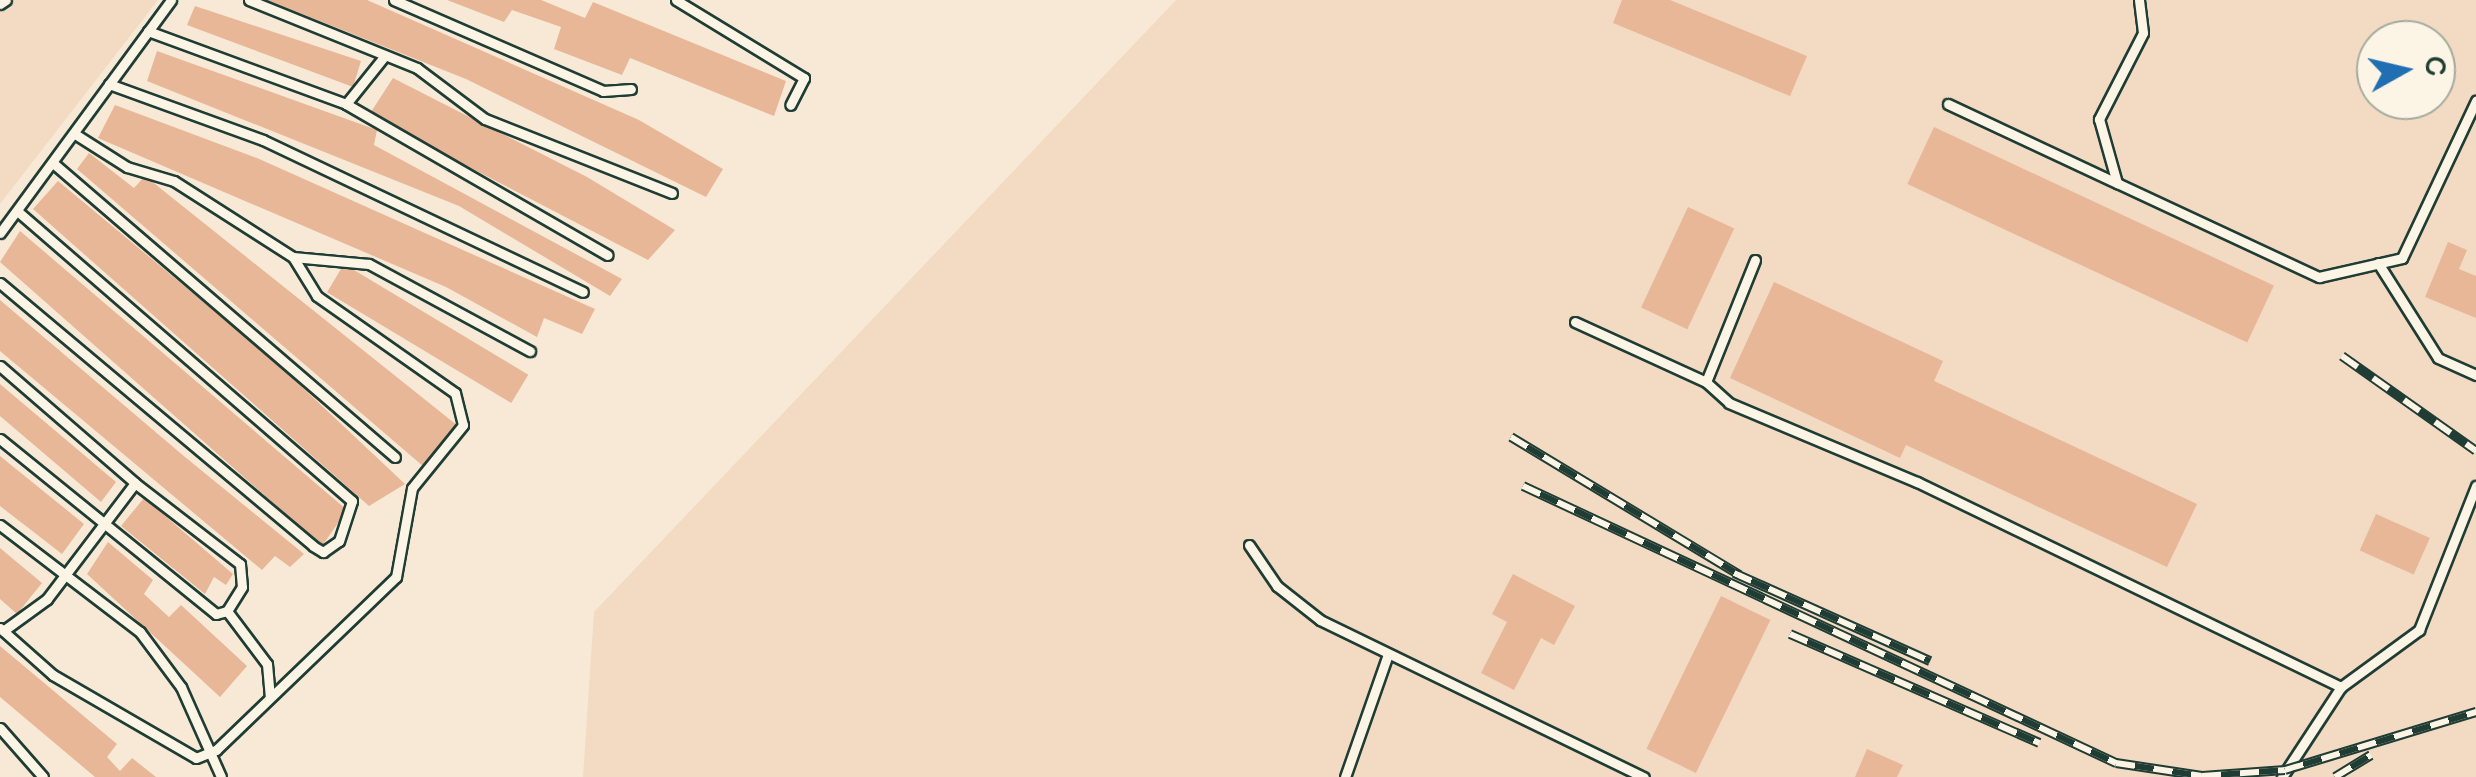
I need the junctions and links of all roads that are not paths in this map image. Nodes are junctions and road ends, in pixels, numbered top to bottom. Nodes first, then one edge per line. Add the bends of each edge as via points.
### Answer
1 (171, 0) edge
2 (249, 0) edge
3 (394, 0) edge
4 (676, 0) edge
5 (2139, 0) edge
6 (148, 31) junction
7 (383, 58) junction
8 (109, 84) junction
9 (631, 88) dead end
10 (2476, 101) edge
11 (346, 104) junction
12 (1948, 104) dead end
13 (790, 105) dead end
14 (75, 134) junction
15 (53, 163) junction
16 (2117, 182) junction
17 (672, 193) dead end
18 (16, 212) junction
19 (0, 233) edge
20 (608, 256) dead end
21 (293, 258) junction
22 (1755, 260) dead end
23 (2378, 263) junction
24 (0, 283) edge
25 (583, 292) dead end
26 (1575, 322) dead end
27 (530, 351) dead end
28 (0, 366) edge
29 (2476, 375) edge
30 (1706, 382) junction
31 (0, 439) edge
32 (395, 457) dead end
33 (135, 483) junction
34 (2476, 486) edge
35 (104, 519) junction
36 (0, 525) edge
37 (1248, 545) dead end
38 (63, 576) junction
39 (227, 611) junction
40 (1, 630) edge
41 (1388, 654) junction
42 (2341, 687) junction
43 (270, 697) junction
44 (0, 728) edge
45 (216, 750) junction
46 (44, 777) edge
47 (221, 777) edge
48 (1344, 777) edge
49 (1644, 777) edge
50 (2282, 777) edge

1 - 6 lane
2 - 7 lane
3 - 9 lane via 603,91
4 - 13 lane via 804,78
5 - 16 lane via 2142,33 2099,119
6 - 8 lane
6 - 11 lane
7 - 11 lane
7 - 17 lane via 417,68 485,119
8 - 14 lane
8 - 25 lane via 262,140
10 - 23 lane via 2402,258
11 - 20 lane
12 - 16 lane
14 - 15 lane
14 - 21 lane via 127,167 174,181
15 - 18 lane
15 - 32 lane
16 - 23 lane via 2319,277
18 - 19 lane
18 - 24 lane via 352,501 339,540 323,552 312,546
21 - 27 lane via 370,264
21 - 43 lane via 317,296 455,393 464,425 412,488 396,578
22 - 30 lane
23 - 29 lane via 2438,358
26 - 30 lane
28 - 33 lane
30 - 42 lane via 1729,403 1917,482
31 - 35 lane
33 - 35 lane
33 - 39 lane via 240,564 242,587
34 - 42 lane via 2419,630
35 - 38 lane
35 - 39 lane via 216,614
36 - 38 lane
37 - 41 lane via 1276,586 1320,620
38 - 40 lane via 24,622
38 - 45 lane via 140,632
39 - 43 lane via 267,664
40 - 45 lane via 53,674 196,758
41 - 48 lane
41 - 49 lane
42 - 50 lane
43 - 45 lane
44 - 46 lane
45 - 47 lane

